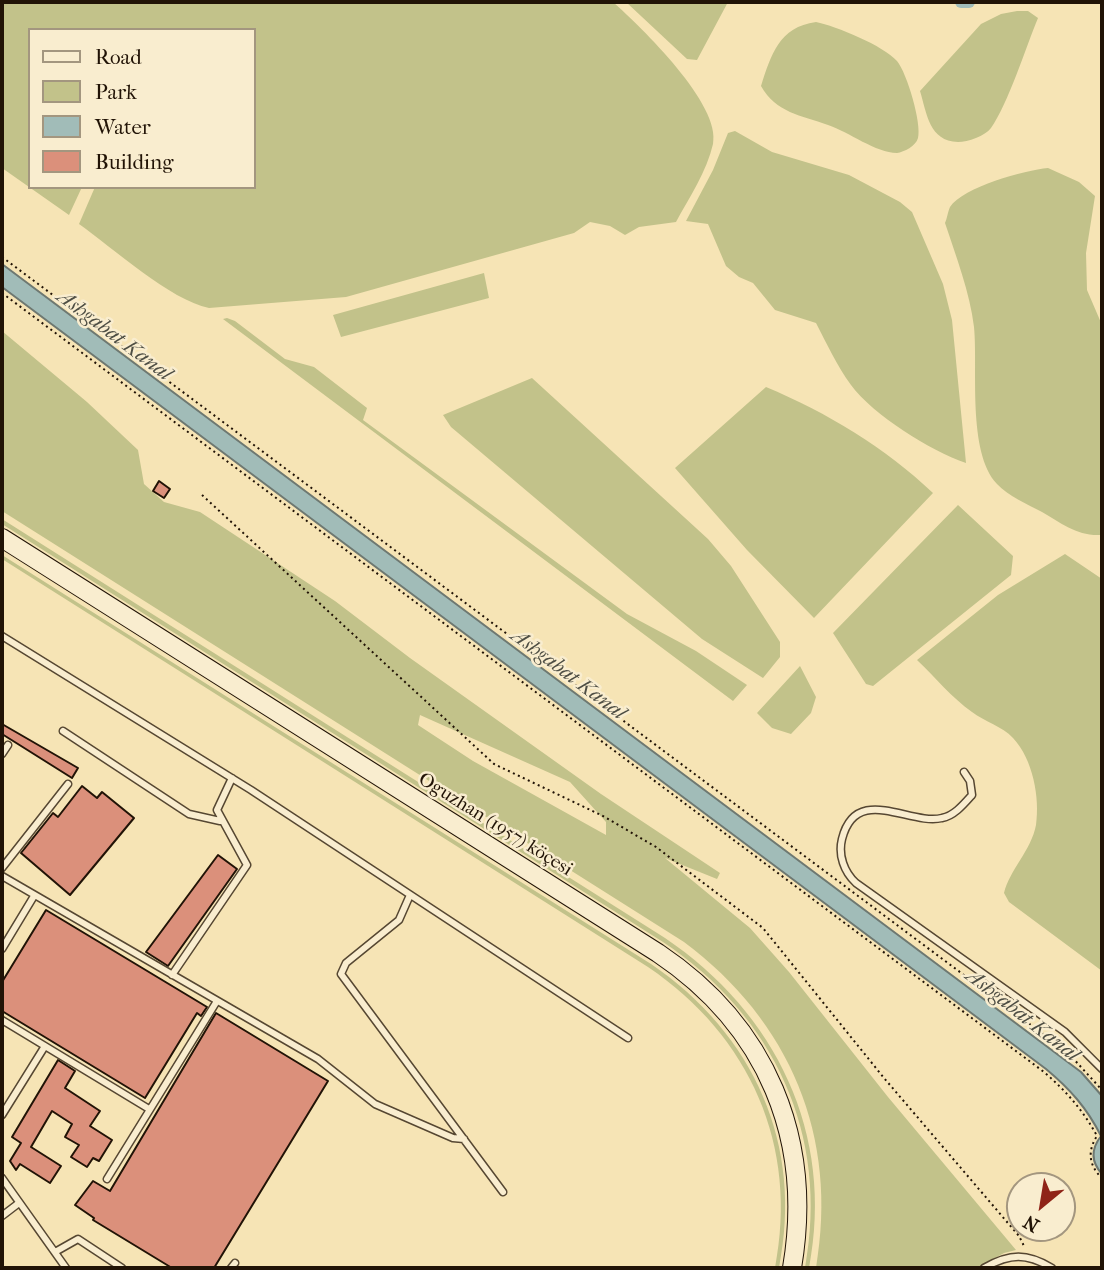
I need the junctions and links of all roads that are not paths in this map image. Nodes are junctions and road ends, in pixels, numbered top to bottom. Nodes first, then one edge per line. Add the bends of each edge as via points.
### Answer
1 (2, 538) edge
2 (2, 635) edge
3 (64, 731) dead end
4 (8, 745) dead end
5 (2, 754) edge
6 (964, 772) dead end
7 (232, 778) junction
8 (68, 784) dead end
9 (220, 821) junction
10 (2, 868) edge
11 (2, 876) edge
12 (410, 895) junction
13 (34, 896) junction
14 (2, 949) edge
15 (172, 975) junction
16 (217, 1001) junction
17 (2, 1020) edge
18 (628, 1038) dead end
19 (45, 1046) junction
20 (1102, 1069) edge
21 (149, 1109) junction
22 (2, 1115) edge
23 (464, 1139) junction
24 (2, 1178) edge
25 (107, 1179) dead end
26 (503, 1192) dead end
27 (19, 1203) junction
28 (2, 1216) edge
29 (55, 1252) junction
30 (66, 1268) edge
31 (122, 1268) edge
32 (792, 1268) edge
33 (984, 1268) edge
34 (1052, 1268) edge

1 - 32 main road, Oguzhan (1957) köçesi via 658,953 712,996 757,1054 788,1127 799,1197
2 - 7 lane
3 - 9 lane via 189,814
4 - 5 lane
6 - 20 lane via 972,795 950,815 927,819 883,809 863,812 845,830 843,865 856,883 1065,1031
7 - 9 lane via 218,803
7 - 12 lane
8 - 10 lane
9 - 15 lane via 247,865
11 - 13 lane
12 - 18 lane
12 - 23 lane via 399,920 346,963 341,974
13 - 14 lane
13 - 15 lane
15 - 16 lane
16 - 21 lane
16 - 23 lane via 318,1059 375,1104
17 - 19 lane
19 - 21 lane
19 - 22 lane
21 - 25 lane
23 - 26 lane
24 - 27 lane
27 - 28 lane
27 - 29 lane
29 - 30 lane
29 - 31 lane via 78,1239
33 - 34 lane via 1012,1256 1029,1256

